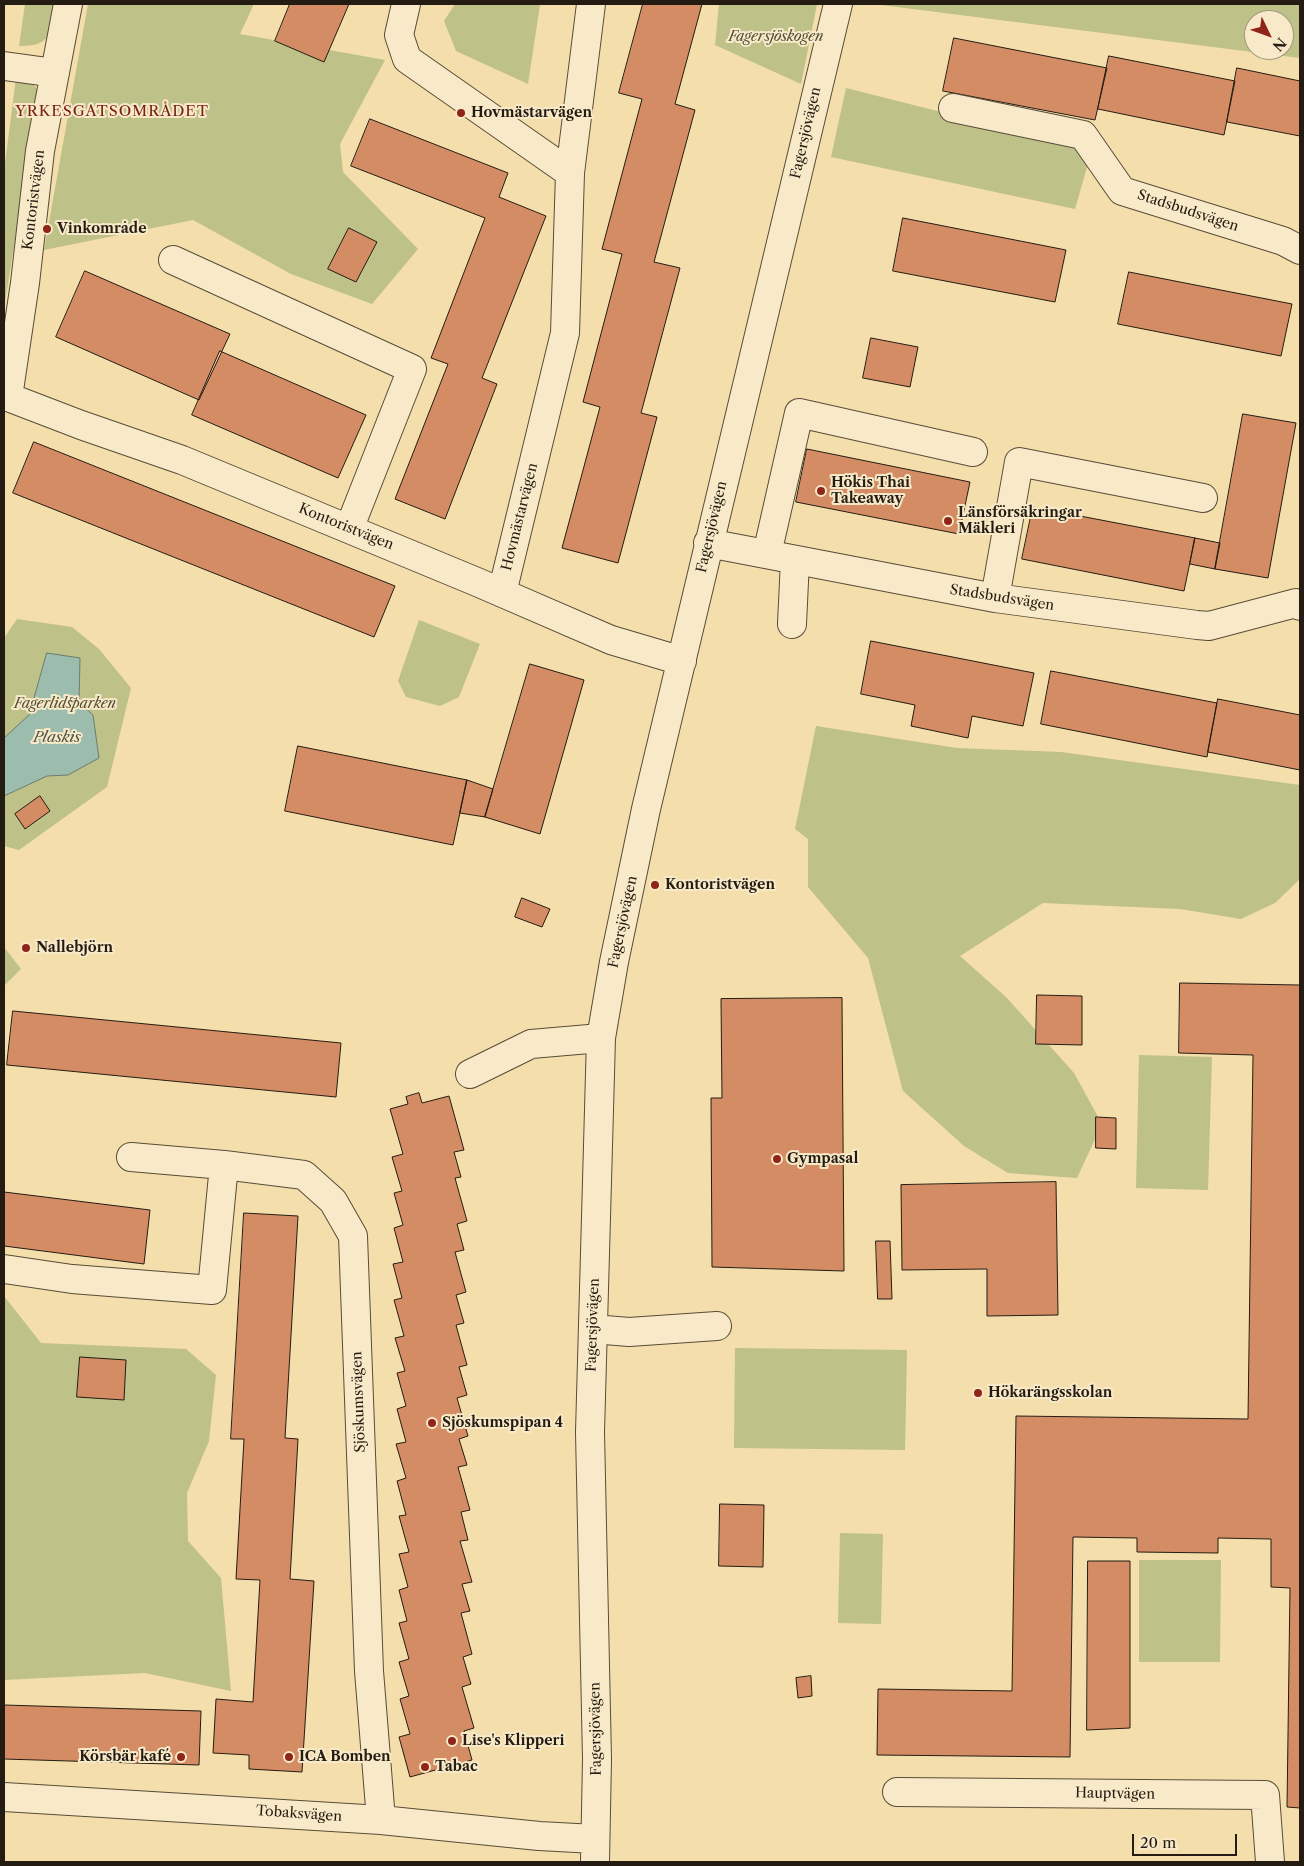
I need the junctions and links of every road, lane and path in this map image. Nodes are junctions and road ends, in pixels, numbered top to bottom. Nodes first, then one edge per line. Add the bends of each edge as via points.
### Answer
1 (68, 4) edge
2 (406, 4) edge
3 (590, 4) edge
4 (838, 4) edge
5 (4, 66) edge
6 (55, 73) junction
7 (953, 108) dead end
8 (570, 173) junction
9 (1300, 250) edge
10 (173, 260) dead end
11 (6, 397) edge
12 (973, 452) dead end
13 (1203, 498) dead end
14 (348, 529) junction
15 (708, 543) junction
16 (766, 554) junction
17 (794, 560) junction
18 (502, 593) junction
19 (995, 598) junction
20 (1299, 602) edge
21 (792, 624) dead end
22 (682, 661) junction
23 (601, 1038) junction
24 (470, 1074) dead end
25 (131, 1157) dead end
26 (224, 1165) junction
27 (4, 1269) edge
28 (718, 1326) dead end
29 (593, 1330) junction
30 (897, 1792) dead end
31 (4, 1797) edge
32 (381, 1820) junction
33 (595, 1851) edge
34 (1270, 1862) edge

1 - 6 street, Kontoristvägen
2 - 8 street via 399,34 407,59
3 - 8 street, Hovmästarvägen
4 - 15 street, Fagersjövägen
5 - 6 street
6 - 11 street, Kontoristvägen via 40,151 25,283
7 - 9 street, Stadsbudsvägen via 1083,135 1122,191 1283,241
8 - 18 street, Hovmästarvägen via 565,332
10 - 14 street via 412,369
11 - 14 street, Kontoristvägen via 182,460
12 - 16 street via 800,413
13 - 19 street via 1019,462
14 - 18 street, Kontoristvägen
15 - 16 street, Stadsbudsvägen
15 - 22 street, Fagersjövägen
16 - 17 street, Stadsbudsvägen
17 - 19 street, Stadsbudsvägen
17 - 21 street
18 - 22 street, Kontoristvägen via 611,640
19 - 20 street, Stadsbudsvägen via 1209,626
22 - 23 street, Fagersjövägen via 646,809
23 - 24 street via 531,1044
23 - 29 street, Fagersjövägen
25 - 26 street, Sjöskumsvägen
26 - 27 street via 212,1290 72,1279
26 - 32 street, Sjöskumsvägen via 304,1175 333,1201 353,1236 369,1661
28 - 29 street via 628,1332
29 - 33 street, Fagersjövägen via 590,1432 597,1760
30 - 34 street, Hauptvägen via 1265,1796
31 - 32 street, Tobaksvägen
32 - 33 street, Tobaksvägen via 539,1836

